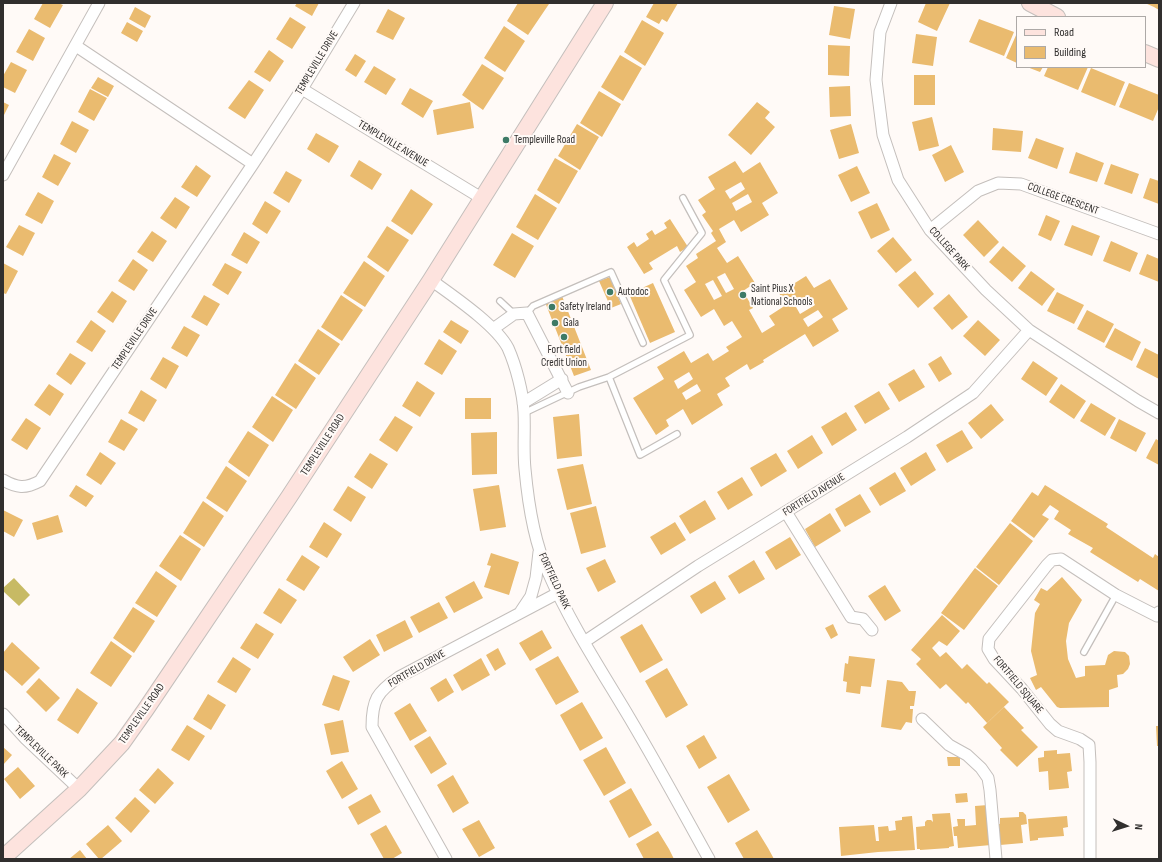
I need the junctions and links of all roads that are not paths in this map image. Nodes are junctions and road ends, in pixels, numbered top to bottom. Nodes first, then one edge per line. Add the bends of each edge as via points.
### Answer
1 (99, 3) edge
2 (354, 3) edge
3 (605, 3) edge
4 (891, 3) edge
5 (1030, 3) edge
6 (1056, 16) edge
7 (76, 46) junction
8 (1146, 53) edge
9 (1159, 59) edge
10 (302, 89) junction
11 (253, 164) junction
12 (3, 175) edge
13 (683, 198) dead end
14 (483, 199) junction
15 (930, 230) junction
16 (1159, 234) edge
17 (431, 280) junction
18 (500, 301) dead end
19 (527, 313) junction
20 (514, 314) junction
21 (493, 329) junction
22 (1029, 330) junction
23 (643, 343) dead end
24 (609, 377) junction
25 (562, 379) junction
26 (568, 393) junction
27 (524, 408) junction
28 (1159, 413) edge
29 (677, 434) dead end
30 (3, 480) edge
31 (786, 512) junction
32 (539, 548) junction
33 (558, 593) junction
34 (1116, 595) junction
35 (1159, 612) edge
36 (519, 613) junction
37 (872, 630) dead end
38 (584, 642) junction
39 (1084, 652) dead end
40 (3, 714) edge
41 (922, 719) dead end
42 (79, 789) junction
43 (3, 858) edge
44 (446, 859) edge
45 (709, 859) edge
46 (996, 859) edge
47 (1090, 859) edge

1 - 7 street
2 - 10 street, TEMPLEVILLE DRIVE
3 - 14 main road, TEMPLEVILLE ROAD
4 - 15 street, COLLEGE PARK via 880,32 876,80 883,135 898,180
5 - 6 main road
7 - 11 street
7 - 12 street
8 - 9 main road
10 - 11 street, TEMPLEVILLE DRIVE
10 - 14 street, TEMPLEVILLE AVENUE
11 - 30 street, TEMPLEVILLE DRIVE via 40,481 29,487 14,486
13 - 24 lane via 702,233 664,280 690,335
14 - 17 main road, TEMPLEVILLE ROAD
15 - 16 street, COLLEGE CRESCENT via 978,191 998,183 1021,184
15 - 22 street, COLLEGE PARK via 986,290
17 - 21 street, FORTFIELD PARK
17 - 42 main road, TEMPLEVILLE ROAD via 285,504 146,709 122,743
18 - 20 lane
19 - 20 street
19 - 23 lane via 533,306 611,272
19 - 25 street
20 - 21 street
21 - 27 street, FORTFIELD PARK via 507,347
22 - 28 street, COLLEGE PARK
22 - 31 street, FORTFIELD AVENUE via 973,393
24 - 26 lane
24 - 29 lane via 640,455
25 - 26 street
25 - 27 street
26 - 27 lane
27 - 32 street, FORTFIELD PARK via 525,468
31 - 37 street via 851,618 863,619
31 - 38 street, FORTFIELD AVENUE via 698,566
32 - 33 street, FORTFIELD PARK
32 - 36 street via 531,596
33 - 36 street, FORTFIELD DRIVE
33 - 38 street, FORTFIELD PARK
34 - 35 street, FORTFIELD SQUARE via 1157,616
34 - 39 lane
34 - 47 street, FORTFIELD SQUARE via 1061,559 1052,560 989,638 988,649 994,659 1050,724 1058,731 1080,739 1089,746
36 - 44 street, FORTFIELD DRIVE via 399,677 386,686 376,699 372,710 372,727
38 - 45 street, FORTFIELD PARK
40 - 42 street, TEMPLEVILLE PARK
41 - 46 street via 949,745 967,755 988,778
42 - 43 main road, TEMPLEVILLE ROAD

